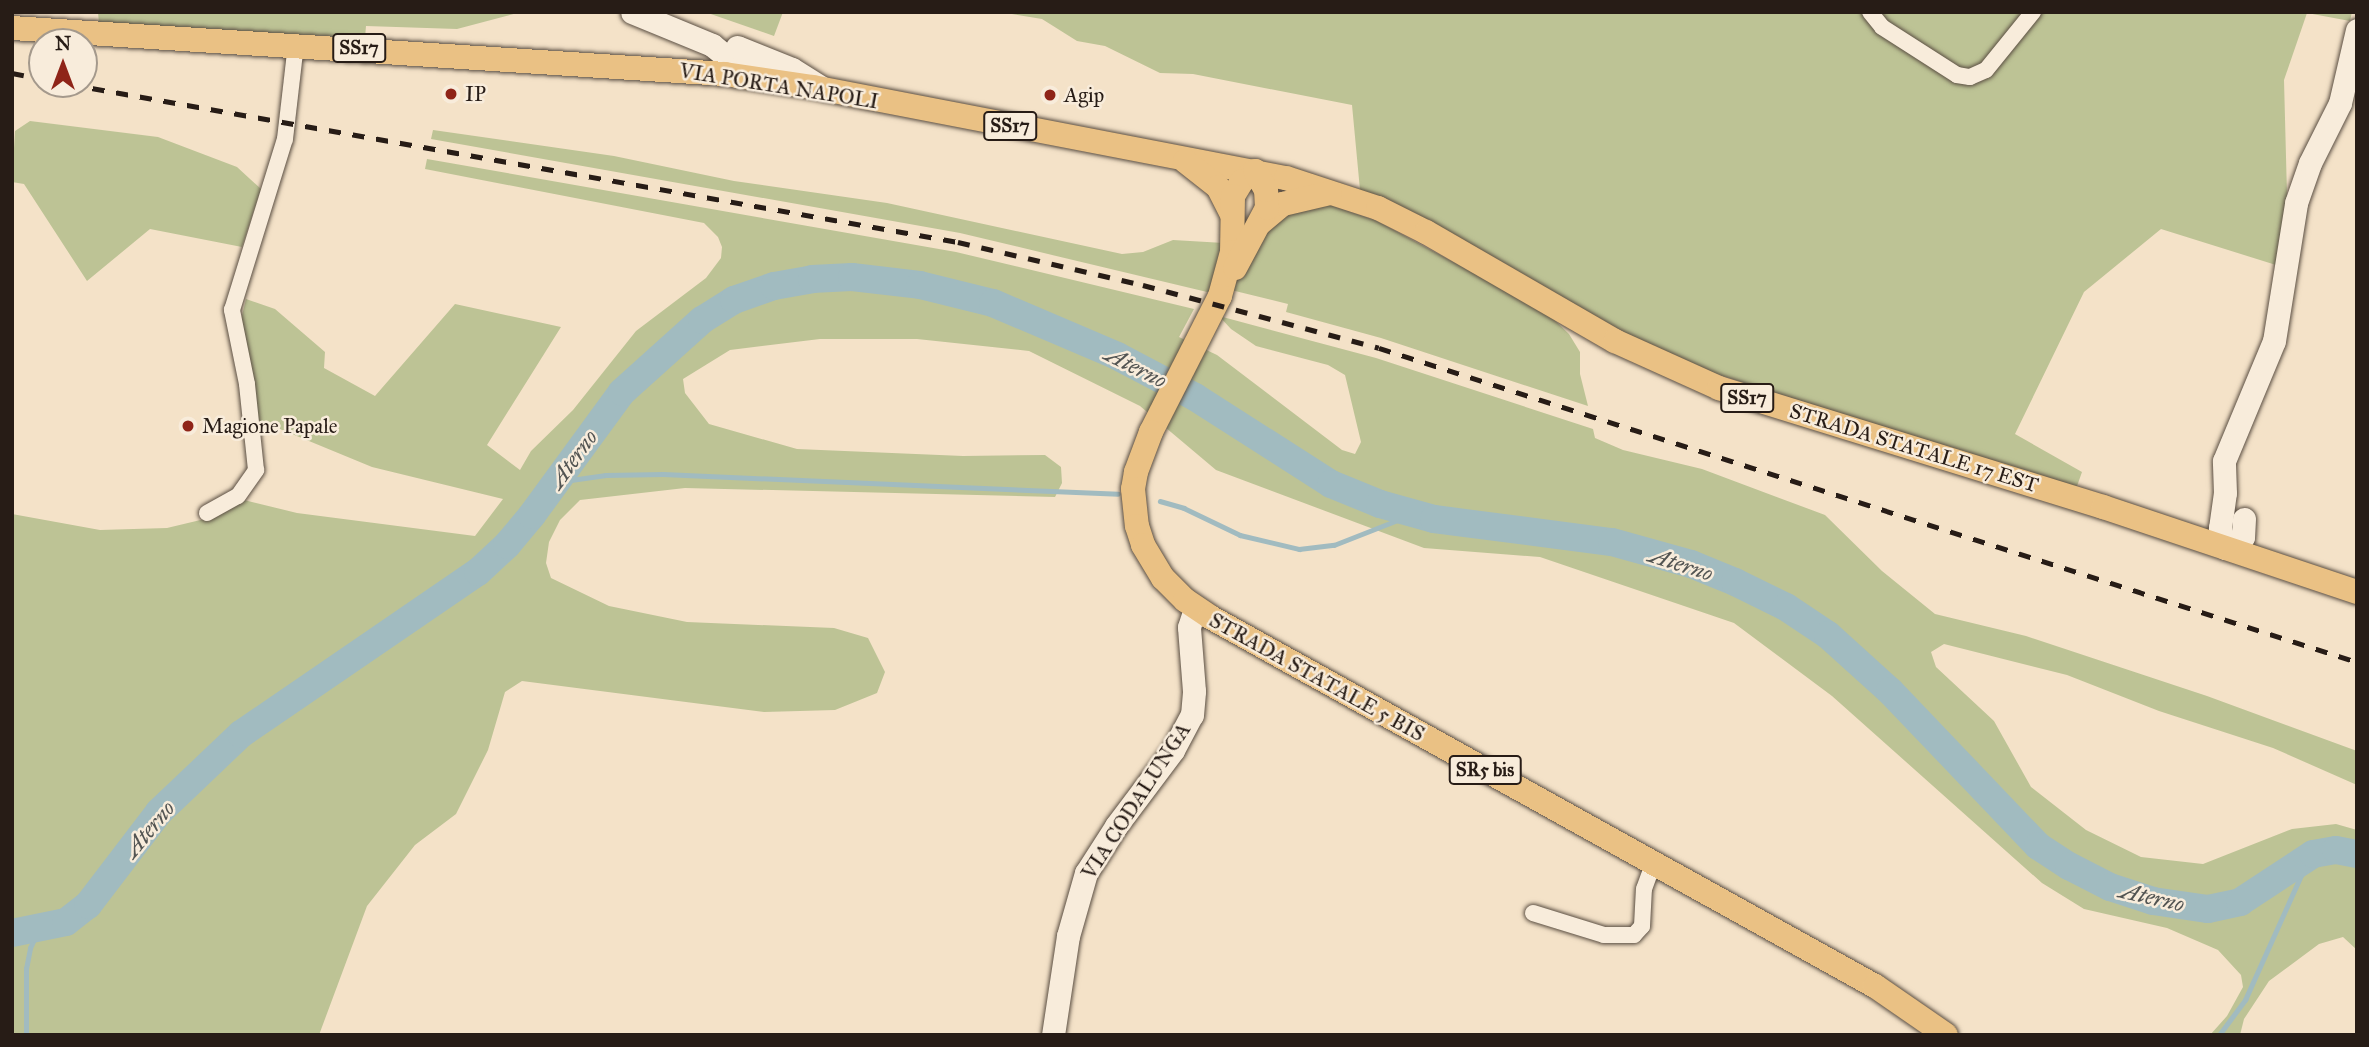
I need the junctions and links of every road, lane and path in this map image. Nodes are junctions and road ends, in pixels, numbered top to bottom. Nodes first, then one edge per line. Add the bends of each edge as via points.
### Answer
1 (632, 12) edge
2 (1870, 12) edge
3 (2033, 12) edge
4 (12, 28) edge
5 (2357, 30) edge
6 (296, 44) junction
7 (729, 49) junction
8 (706, 72) junction
9 (738, 76) junction
10 (825, 90) junction
11 (1180, 157) junction
12 (1255, 171) junction
13 (1336, 193) junction
14 (1232, 214) junction
15 (1259, 223) junction
16 (1193, 353) junction
17 (207, 513) dead end
18 (2233, 515) junction
19 (2186, 535) junction
20 (2225, 548) junction
21 (2273, 565) junction
22 (2357, 592) edge
23 (1195, 608) junction
24 (1653, 864) junction
25 (1533, 913) dead end
26 (1053, 1035) edge
27 (1946, 1035) edge

1 - 7 main road
2 - 3 street via 1882,27 1957,75 1970,77 1986,71
4 - 6 main road, VIA PORTA NAPOLI / SS17
5 - 18 main road via 2340,103 2296,203 2274,341 2224,461
6 - 8 main road, VIA PORTA NAPOLI / SS17
6 - 17 street via 285,139 232,310 247,384 256,470 238,496
7 - 8 main road via 721,62
7 - 9 main road via 746,54 748,62
7 - 10 main road via 792,69
8 - 9 main road, VIA PORTA NAPOLI / SS17
9 - 10 main road, VIA PORTA NAPOLI / SS17
10 - 11 main road, VIA PORTA NAPOLI / SS17
11 - 12 main road, VIA PORTA NAPOLI / SS17
11 - 14 main road, STRADA STATALE 5 BIS / SR5 bis via 1218,187
12 - 13 main road, STRADA STATALE 17 EST / SS17
12 - 14 main road, STRADA STATALE 5 BIS / SR5 bis via 1235,190
12 - 15 main road, STRADA STATALE 5 BIS / SR5 bis via 1268,199
13 - 15 main road, STRADA STATALE 5 BIS / SR5 bis via 1293,200
13 - 19 main road, STRADA STATALE 17 EST / SS17 via 1426,232 1615,341 1719,388
14 - 16 main road, STRADA STATALE 5 BIS / SR5 bis via 1233,247 1227,278
15 - 16 main road, STRADA STATALE 5 BIS / SR5 bis
16 - 23 main road, STRADA STATALE 5 BIS / SR5 bis via 1151,432 1133,489 1143,545 1163,578
18 - 19 main road via 2206,531
18 - 20 main road via 2243,537
18 - 21 main road
19 - 20 main road, STRADA STATALE 17 EST / SS17
20 - 21 main road, STRADA STATALE 17 EST / SS17
21 - 22 main road, STRADA STATALE 17 EST / SS17
23 - 24 main road, STRADA STATALE 5 BIS / SR5 bis
23 - 26 main road, VIA CODALUNGA via 1189,627 1192,715 1173,750 1086,873 1068,936
24 - 25 street via 1644,889 1642,926 1634,935 1604,935
24 - 27 main road, STRADA STATALE 5 BIS / SR5 bis via 1875,985

